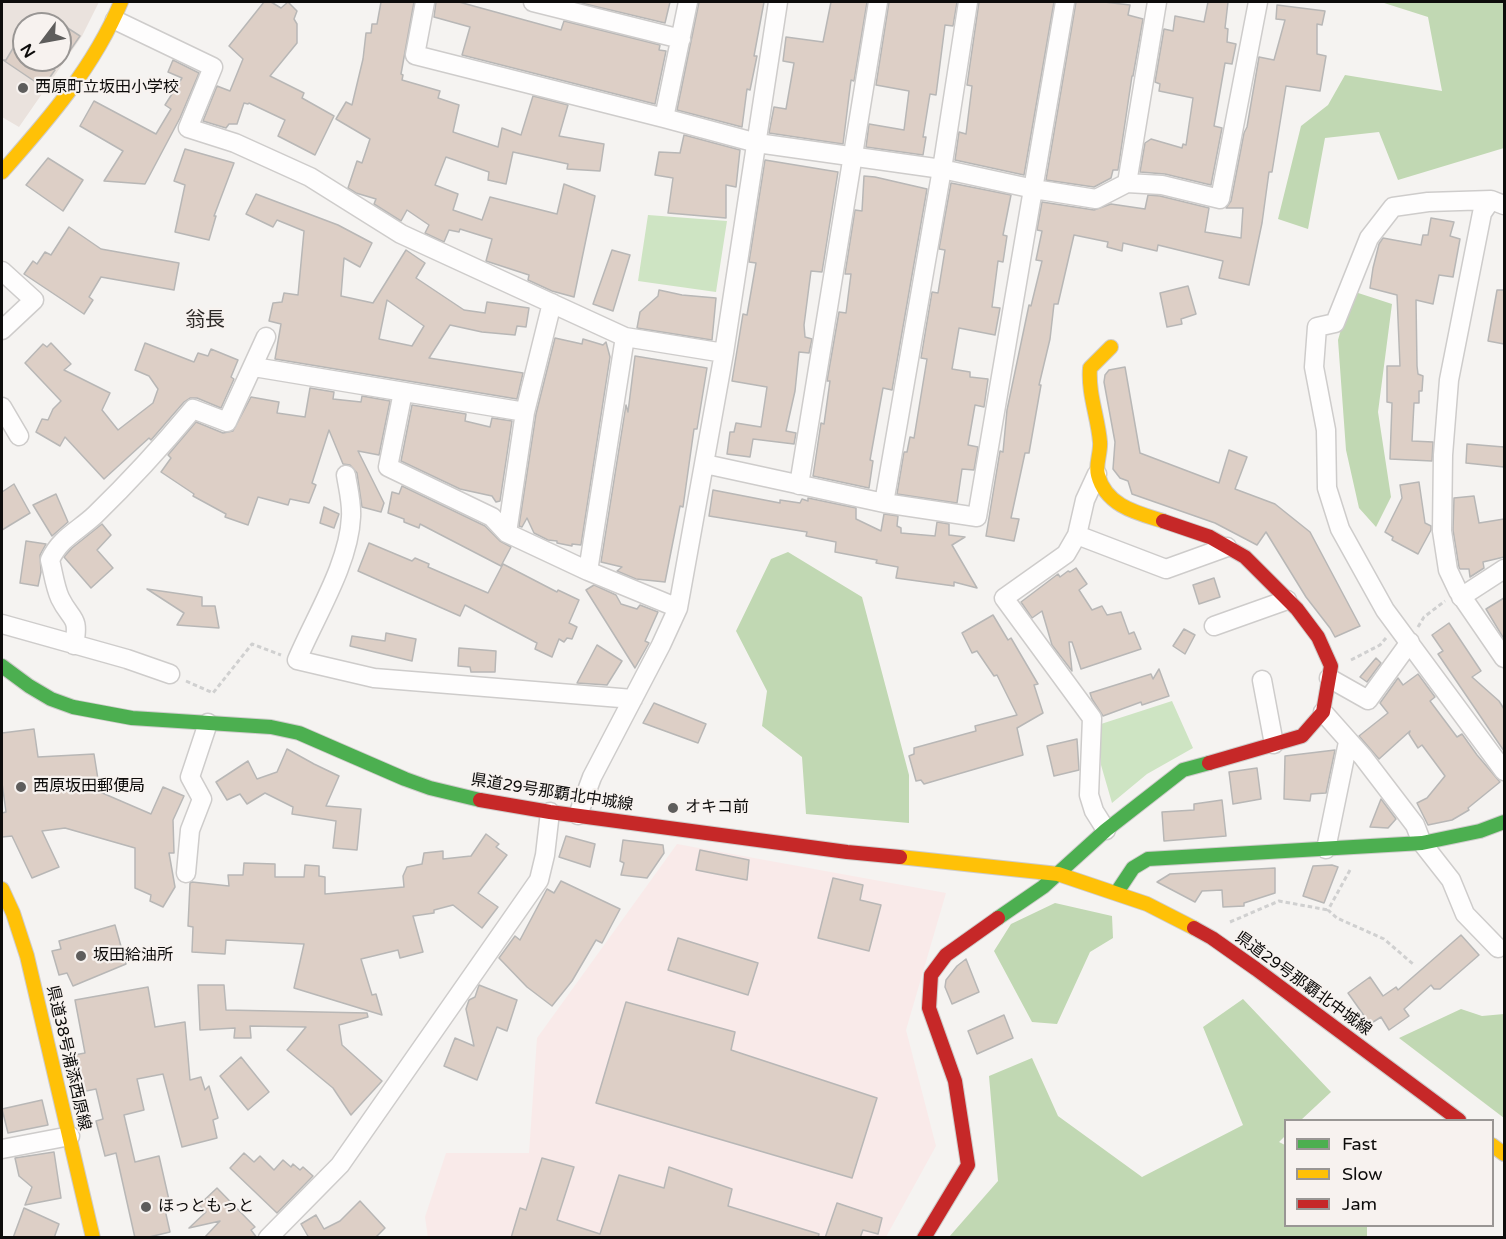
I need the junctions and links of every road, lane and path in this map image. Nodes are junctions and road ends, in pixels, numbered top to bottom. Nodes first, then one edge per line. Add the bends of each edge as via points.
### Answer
1 (121, 2) edge
2 (425, 2) edge
3 (533, 2) edge
4 (688, 2) edge
5 (778, 2) edge
6 (878, 2) edge
7 (968, 2) edge
8 (1065, 2) edge
9 (1156, 2) edge
10 (1258, 2) edge
11 (115, 20) junction
12 (681, 39) junction
13 (664, 118) junction
14 (757, 143) junction
15 (852, 156) junction
16 (942, 169) junction
17 (2, 172) edge
18 (1127, 183) junction
19 (1034, 189) junction
20 (1498, 202) edge
21 (2, 271) edge
22 (552, 303) junction
23 (2, 330) edge
24 (266, 337) dead end
25 (625, 337) junction
26 (1111, 347) dead end
27 (724, 353) junction
28 (254, 367) junction
29 (403, 392) junction
30 (2, 407) edge
31 (525, 412) junction
32 (19, 436) dead end
33 (705, 464) junction
34 (1097, 474) junction
35 (346, 475) dead end
36 (799, 485) junction
37 (884, 503) junction
38 (507, 533) junction
39 (1077, 535) junction
40 (1227, 547) junction
41 (1504, 568) edge
42 (588, 571) junction
43 (1459, 594) junction
44 (1287, 600) junction
45 (678, 608) junction
46 (2, 624) edge
47 (1214, 626) dead end
48 (1397, 626) junction
49 (1410, 642) junction
50 (74, 645) junction
51 (1504, 658) edge
52 (297, 660) junction
53 (1347, 663) dead end
54 (2, 666) edge
55 (170, 674) joint
56 (1329, 678) junction
57 (1262, 680) dead end
58 (633, 699) junction
59 (1323, 711) junction
60 (208, 723) junction
61 (1348, 741) junction
62 (1274, 744) junction
63 (1504, 771) edge
64 (550, 812) junction
65 (578, 815) junction
66 (1504, 822) edge
67 (1106, 830) junction
68 (1422, 843) junction
69 (1362, 847) junction
70 (1326, 849) junction
71 (186, 873) dead end
72 (1058, 874) junction
73 (2, 888) edge
74 (1117, 892) junction
75 (1328, 910) junction
76 (1212, 939) junction
77 (1498, 948) dead end
78 (1413, 964) dead end
79 (1458, 1119) edge
80 (70, 1136) junction
81 (2, 1149) edge
82 (93, 1238) edge
83 (268, 1238) edge
84 (924, 1238) edge

1 - 11 main road
2 - 13 street via 415,55
3 - 12 street
4 - 12 street
5 - 14 street
6 - 15 street
7 - 16 street
8 - 19 street
9 - 18 street
10 - 18 street via 1220,199 1162,185
11 - 17 main road via 67,95
11 - 22 street via 213,67 188,128 235,143 310,177 401,234
12 - 13 street
13 - 14 street
14 - 15 street
14 - 27 street
15 - 16 street
15 - 36 street
16 - 19 street
16 - 37 street
18 - 19 street via 1096,200
19 - 37 street via 977,517
20 - 43 street via 1482,213 1449,380 1442,531 1448,570
20 - 48 street via 1428,202 1393,207 1370,238 1335,323 1317,327 1314,367 1326,430 1327,488 1340,529 1384,610
21 - 23 street via 34,300
22 - 25 street
22 - 31 street
24 - 28 street
25 - 27 street
25 - 42 street
26 - 34 main road via 1090,368 1100,444
27 - 33 street
28 - 29 street
28 - 50 street via 227,422 192,409 94,516 56,548 50,560 59,597 76,623
29 - 31 street
29 - 38 street via 388,466 492,518
30 - 32 street
31 - 38 street
33 - 36 street
33 - 45 street
34 - 39 street via 1084,500
34 - 40 main road via 1107,495 1123,508 1210,537
35 - 52 street via 351,516 345,547 328,595
36 - 37 street
38 - 42 street
39 - 40 street via 1166,569
39 - 67 street via 1066,555 1004,598 1092,718 1089,795
40 - 44 main road via 1245,557
41 - 43 street
42 - 45 street
43 - 49 path via 1424,617
43 - 51 street
44 - 47 street
44 - 56 main road via 1318,637 1331,666
45 - 58 street
46 - 50 street
48 - 49 street
48 - 53 path via 1380,645
49 - 56 street via 1368,700
49 - 63 street
50 - 55 street
52 - 55 path via 252,644 213,693
52 - 58 street via 375,678
54 - 60 main road, 県道29号那覇北中城線 via 29,687 73,707 132,718
56 - 59 main road
57 - 62 street
58 - 65 street via 592,777
59 - 61 street
59 - 62 main road via 1302,736
60 - 64 main road, 県道29号那覇北中城線 via 299,733 430,788
60 - 71 street via 190,777 202,799 190,830
61 - 68 street via 1415,825
61 - 70 street
62 - 67 main road via 1183,770
64 - 65 main road, 県道29号那覇北中城線
64 - 83 street via 539,880 340,1165
65 - 72 main road, 県道29号那覇北中城線 via 868,855
66 - 68 main road
67 - 72 main road
68 - 69 main road
68 - 77 street via 1451,880 1465,914
69 - 70 main road
69 - 75 path
70 - 74 main road via 1148,859 1133,868
72 - 74 main road, 県道29号那覇北中城線
72 - 84 main road via 946,955 931,975 929,1008 955,1081 968,1165
73 - 80 main road, 県道38号浦添西原線 via 27,956
74 - 76 main road, 県道29号那覇北中城線
75 - 76 path via 1279,901 1223,925
75 - 78 path via 1384,939
76 - 79 main road, 県道29号那覇北中城線
80 - 81 street
80 - 82 main road, 県道38号浦添西原線

